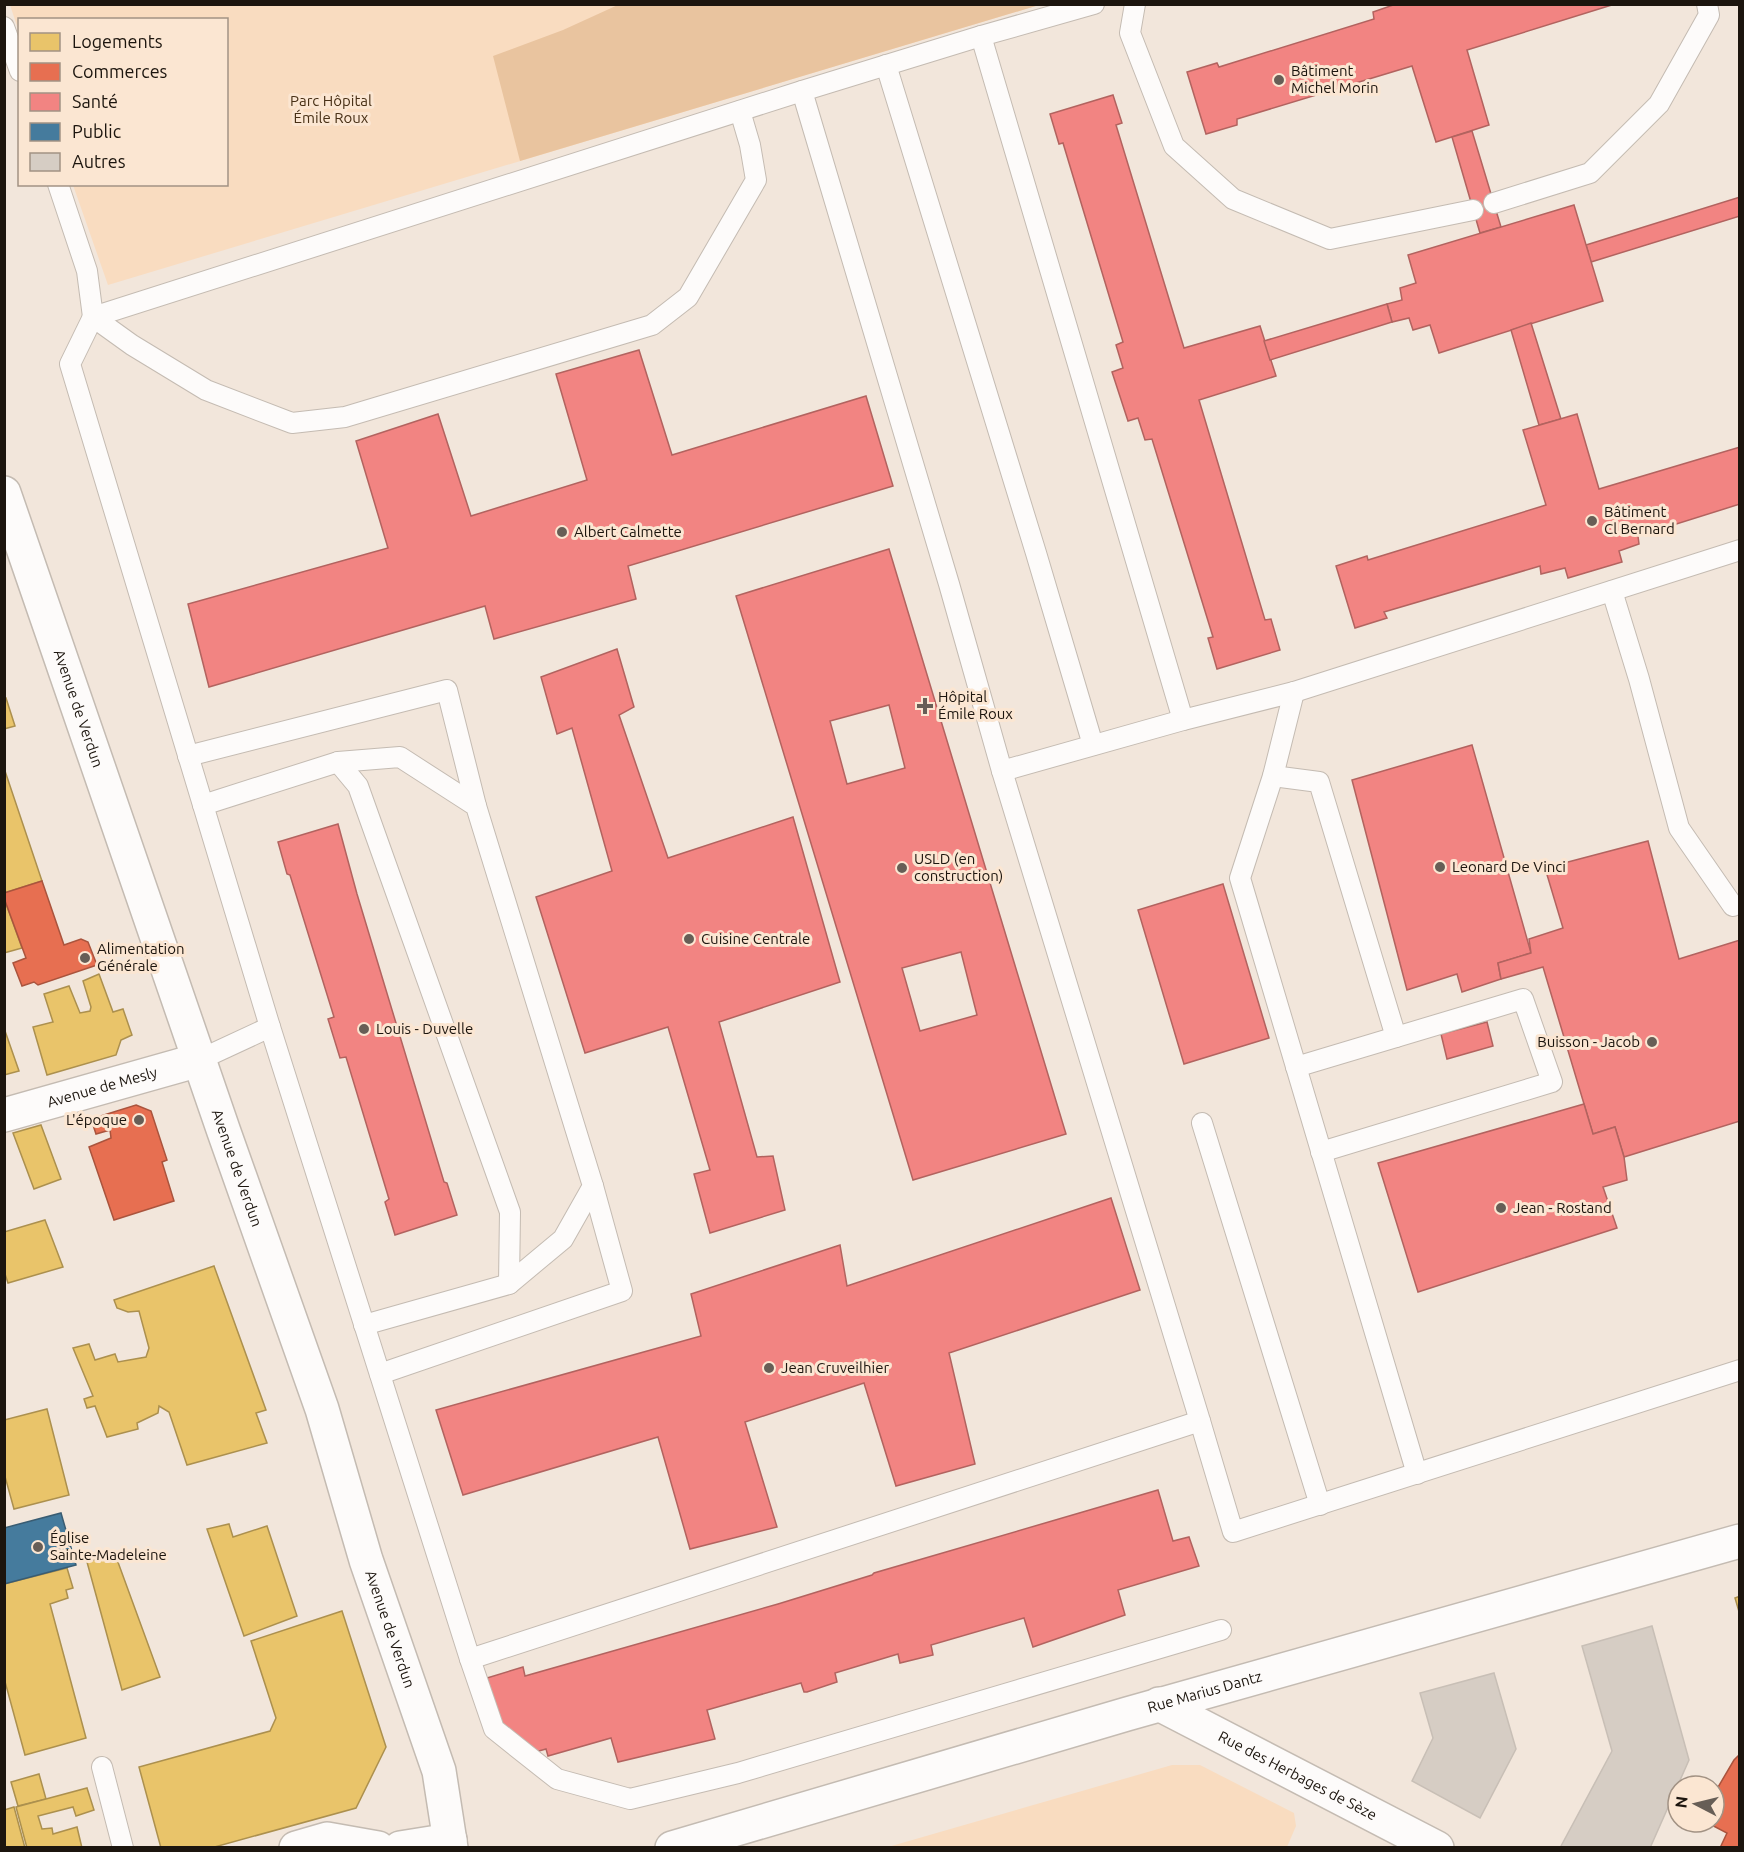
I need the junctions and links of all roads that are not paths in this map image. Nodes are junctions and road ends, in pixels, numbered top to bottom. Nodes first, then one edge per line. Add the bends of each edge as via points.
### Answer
1 (1094, 4) edge
2 (1135, 4) edge
3 (1707, 4) edge
4 (4, 27) edge
5 (981, 36) junction
6 (886, 65) junction
7 (18, 66) edge
8 (802, 91) junction
9 (740, 111) junction
10 (59, 186) edge
11 (1494, 203) dead end
12 (1473, 210) dead end
13 (93, 317) junction
14 (4, 493) edge
15 (1740, 550) edge
16 (1612, 591) junction
17 (1294, 692) junction
18 (1183, 720) junction
19 (1093, 746) junction
20 (188, 756) junction
21 (338, 762) junction
22 (1002, 771) junction
23 (1273, 776) junction
24 (204, 805) junction
25 (476, 806) junction
26 (1733, 906) dead end
27 (270, 1028) junction
28 (1396, 1036) junction
29 (199, 1060) junction
30 (1296, 1067) junction
31 (4, 1115) edge
32 (1202, 1123) dead end
33 (1321, 1152) junction
34 (593, 1186) junction
35 (509, 1284) junction
36 (364, 1324) junction
37 (1740, 1370) edge
38 (380, 1374) junction
39 (1200, 1420) junction
40 (1417, 1474) junction
41 (1320, 1505) junction
42 (1740, 1541) edge
43 (1221, 1630) dead end
44 (470, 1659) junction
45 (1159, 1704) junction
46 (102, 1767) dead end
47 (451, 1844) edge
48 (343, 1845) edge
49 (123, 1848) edge
50 (296, 1848) edge
51 (378, 1848) edge
52 (400, 1848) edge
53 (672, 1848) edge
54 (1437, 1848) edge

1 - 5 lane
2 - 12 lane via 1130,33 1174,146 1233,199 1330,239
3 - 11 lane via 1709,15 1659,104 1590,173
4 - 7 lane
5 - 6 lane
5 - 18 lane
6 - 8 lane
6 - 19 lane
8 - 9 lane
8 - 22 lane
9 - 13 lane
9 - 13 lane via 756,180 688,297 652,325 345,417 292,423 206,390
10 - 13 lane via 87,271
13 - 20 lane via 70,364
14 - 29 street, Avenue de Verdun
15 - 16 lane
16 - 17 lane
16 - 26 lane via 1680,828
17 - 18 lane
17 - 23 lane
18 - 19 lane
19 - 22 lane
20 - 24 lane
20 - 25 lane via 447,690
21 - 24 lane
21 - 25 lane via 400,757
21 - 35 lane via 358,786 510,1212
22 - 39 lane
23 - 28 lane via 1319,782
23 - 30 lane via 1239,878
24 - 27 lane
25 - 34 lane
27 - 29 lane
27 - 36 lane
28 - 30 lane
28 - 33 lane via 1523,999 1552,1082
29 - 31 street, Avenue de Mesly
29 - 47 street, Avenue de Verdun via 321,1409 366,1560 439,1771
30 - 33 lane
32 - 41 lane
33 - 40 lane
34 - 35 lane via 563,1239
34 - 38 lane via 622,1291
35 - 36 lane
36 - 38 lane
37 - 40 lane
38 - 44 lane
39 - 41 lane via 1233,1532
39 - 44 lane
40 - 41 lane
42 - 45 street, Rue Marius Dantz
43 - 44 lane via 738,1773 630,1799 557,1779 494,1729
45 - 53 street, Rue Marius Dantz
45 - 54 street, Rue des Herbages de Sèze
46 - 49 lane
47 - 52 street
48 - 50 street via 327,1839
48 - 51 street

